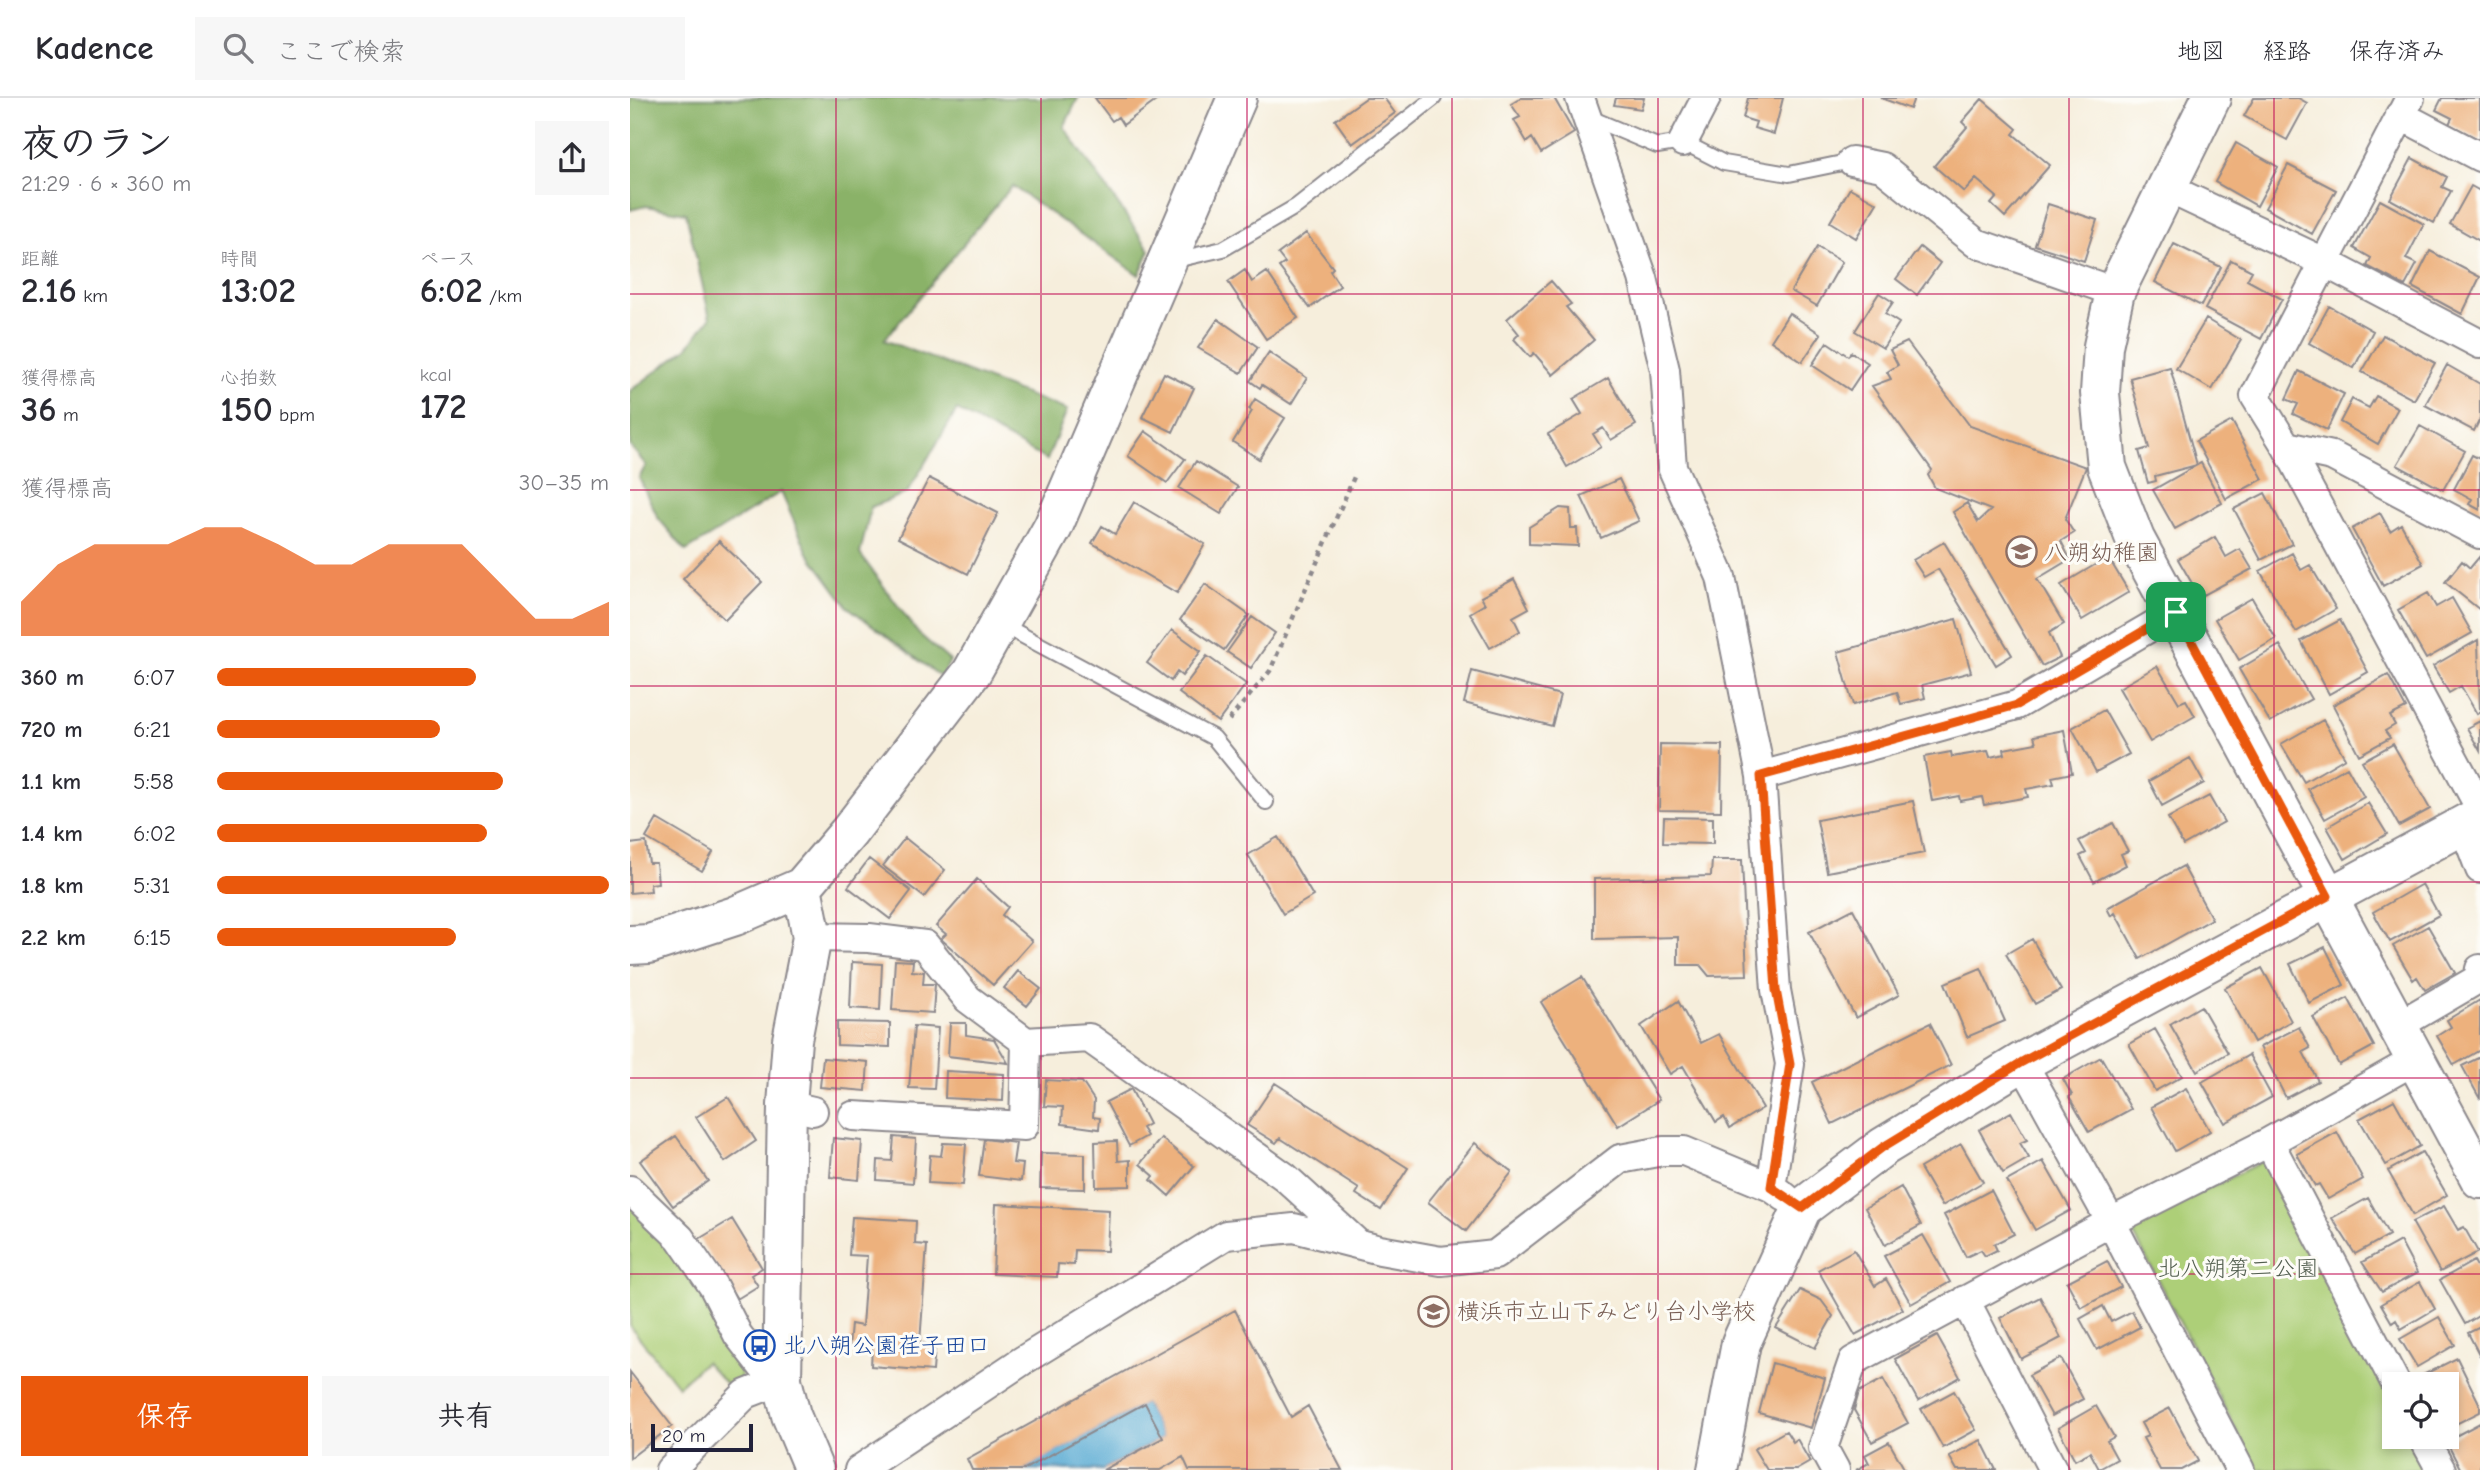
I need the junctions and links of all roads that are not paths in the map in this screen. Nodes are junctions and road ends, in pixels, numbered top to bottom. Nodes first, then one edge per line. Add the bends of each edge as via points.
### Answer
1 (1237, 98) edge
2 (1433, 98) edge
3 (1706, 98) edge
4 (2211, 98) edge
5 (1584, 107) edge
6 (2405, 107) edge
7 (1683, 142) junction
8 (2480, 157) edge
9 (1852, 161) joint
10 (2165, 187) junction
11 (1166, 262) junction
12 (2324, 262) junction
13 (2115, 292) junction
14 (2480, 344) edge
15 (2286, 446) junction
16 (2480, 534) edge
17 (2176, 612) junction
18 (999, 623) junction
19 (1761, 776) junction
20 (1266, 802) dead end
21 (2475, 817) edge
22 (2480, 869) edge
23 (802, 887) junction
24 (2328, 896) junction
25 (812, 937) junction
26 (630, 945) edge
27 (2480, 969) edge
28 (2399, 1025) junction
29 (1026, 1042) junction
30 (2415, 1060) junction
31 (2022, 1062) junction
32 (853, 1116) dead end
33 (2470, 1138) edge
34 (2269, 1142) junction
35 (2480, 1180) edge
36 (1771, 1187) junction
37 (630, 1190) edge
38 (1802, 1208) junction
39 (2111, 1222) junction
40 (1359, 1245) junction
41 (1965, 1300) junction
42 (2390, 1372) edge
43 (779, 1382) junction
44 (2430, 1449) edge
45 (670, 1470) edge
46 (814, 1470) edge
47 (859, 1470) edge
48 (1717, 1470) edge
49 (1835, 1470) edge
50 (2053, 1470) edge
51 (2241, 1470) edge
52 (2441, 1470) edge

1 - 11 street
2 - 11 lane via 1297,206 1223,249
3 - 7 street
4 - 10 street
5 - 7 lane via 1657,146
5 - 19 street via 1643,278 1665,370 1672,467 1721,577
6 - 8 street
6 - 12 street
7 - 9 lane via 1724,163 1789,174
9 - 13 street via 1882,167 1976,243
10 - 12 street
10 - 13 street
11 - 18 street via 1053,527
12 - 14 street
12 - 15 street via 2255,396
13 - 17 street via 2103,346 2100,393 2107,467 2135,539
15 - 16 street via 2332,456
15 - 21 street
17 - 19 street via 2017,705
17 - 24 street
18 - 20 lane via 1214,738
18 - 23 street via 972,672 858,822
19 - 36 street via 1776,990 1790,1064
21 - 22 street
21 - 24 street
23 - 25 street
23 - 26 street via 736,916 649,944
24 - 28 street
24 - 31 street
25 - 29 street via 925,945 968,999
25 - 43 street via 792,1040 800,1108
27 - 28 street via 2478,979
28 - 30 street
29 - 32 street via 1024,1126
29 - 40 street via 1089,1038 1285,1177
30 - 33 street
30 - 34 street
31 - 38 street via 1883,1147
31 - 39 street
33 - 35 street
34 - 39 street
34 - 42 street
36 - 38 street
36 - 40 street via 1684,1151 1663,1151 1620,1159 1494,1255 1441,1261
37 - 43 street via 680,1238 713,1286 738,1335
38 - 48 street via 1741,1343
39 - 41 street
39 - 51 street
40 - 47 street via 1294,1228 1226,1235 1022,1361
41 - 49 street via 1853,1361 1823,1448
41 - 50 street
43 - 45 street via 746,1394
43 - 46 street
44 - 52 street

